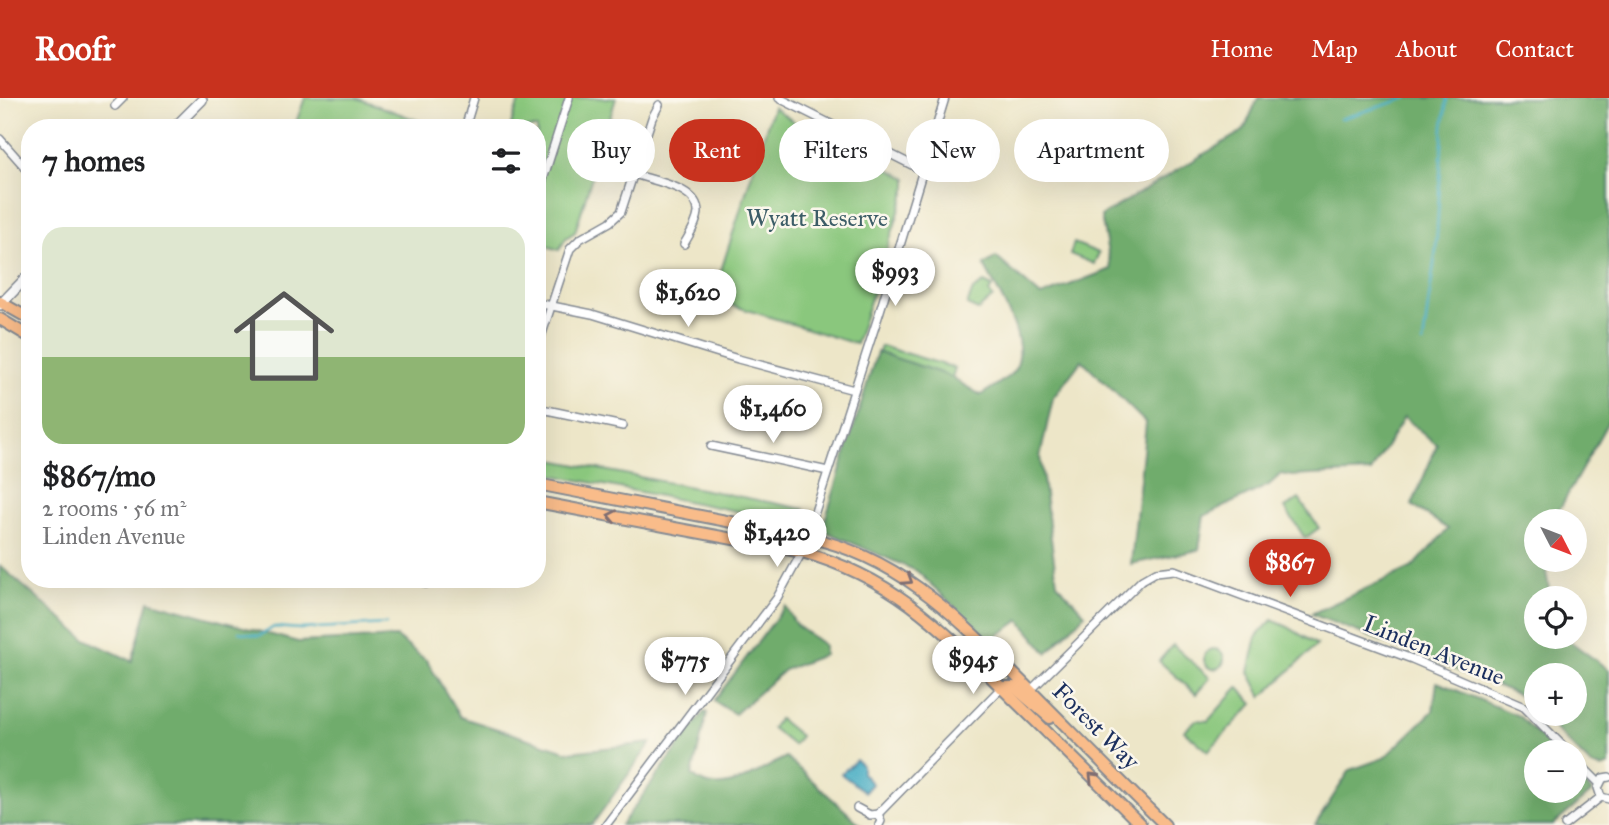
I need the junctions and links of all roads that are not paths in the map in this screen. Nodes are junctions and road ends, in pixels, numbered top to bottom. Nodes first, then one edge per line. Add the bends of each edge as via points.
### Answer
1 (122, 98) edge
2 (474, 98) edge
3 (569, 98) edge
4 (779, 98) edge
5 (799, 98) edge
6 (945, 98) edge
7 (205, 99) edge
8 (659, 105) dead end
9 (115, 106) dead end
10 (796, 107) junction
11 (184, 119) edge
12 (468, 119) edge
13 (652, 119) edge
14 (938, 119) edge
15 (0, 139) edge
16 (7, 148) junction
17 (0, 154) edge
18 (906, 162) edge
19 (21, 163) edge
20 (546, 170) edge
21 (655, 181) edge
22 (631, 182) edge
23 (918, 182) edge
24 (684, 244) dead end
25 (21, 283) edge
26 (1, 303) edge
27 (546, 304) edge
28 (552, 304) junction
29 (21, 314) edge
30 (0, 319) edge
31 (546, 322) edge
32 (21, 332) edge
33 (854, 390) junction
34 (546, 410) edge
35 (623, 426) dead end
36 (711, 446) dead end
37 (828, 471) junction
38 (546, 486) edge
39 (546, 504) edge
40 (808, 537) junction
41 (802, 552) junction
42 (968, 630) junction
43 (1002, 687) junction
44 (1030, 691) junction
45 (1067, 727) junction
46 (1557, 740) edge
47 (1587, 771) edge
48 (1609, 777) edge
49 (1599, 783) junction
50 (1605, 798) edge
51 (856, 807) dead end
52 (874, 814) junction
53 (606, 825) edge
54 (879, 825) edge
55 (1142, 825) edge
56 (1165, 825) edge
57 (1565, 825) edge

1 - 9 street
2 - 12 street
3 - 20 street
4 - 10 street
5 - 10 street
6 - 14 street
7 - 11 street
8 - 13 street
10 - 18 street
15 - 16 street
16 - 17 street
16 - 19 street
21 - 24 street via 692,196 697,206 698,216
22 - 28 street via 616,218 570,249
23 - 33 street
25 - 26 street
26 - 29 main road
27 - 28 street
28 - 31 street
28 - 33 street
30 - 32 main road
33 - 37 street
34 - 35 street
36 - 37 street
37 - 40 street
38 - 40 main road, Forest Way
41 -> 39 main road, Forest Way
40 - 41 street
40 -> 42 main road, Forest Way via 847,549 898,574 930,595
41 - 43 main road, Forest Way via 857,573 901,597 936,623
41 - 53 street via 777,598
42 - 43 main road via 1001,671
42 - 44 main road, Forest Way
43 - 45 main road via 1014,687
43 - 52 street
55 -> 43 main road, Forest Way
44 - 45 main road, Forest Way
44 - 46 street, Linden Avenue via 1142,580 1174,570 1412,659 1524,707
45 - 56 main road, Forest Way
47 - 49 street
48 - 49 street
49 - 50 street
50 - 57 street
51 - 52 street
52 - 54 street

